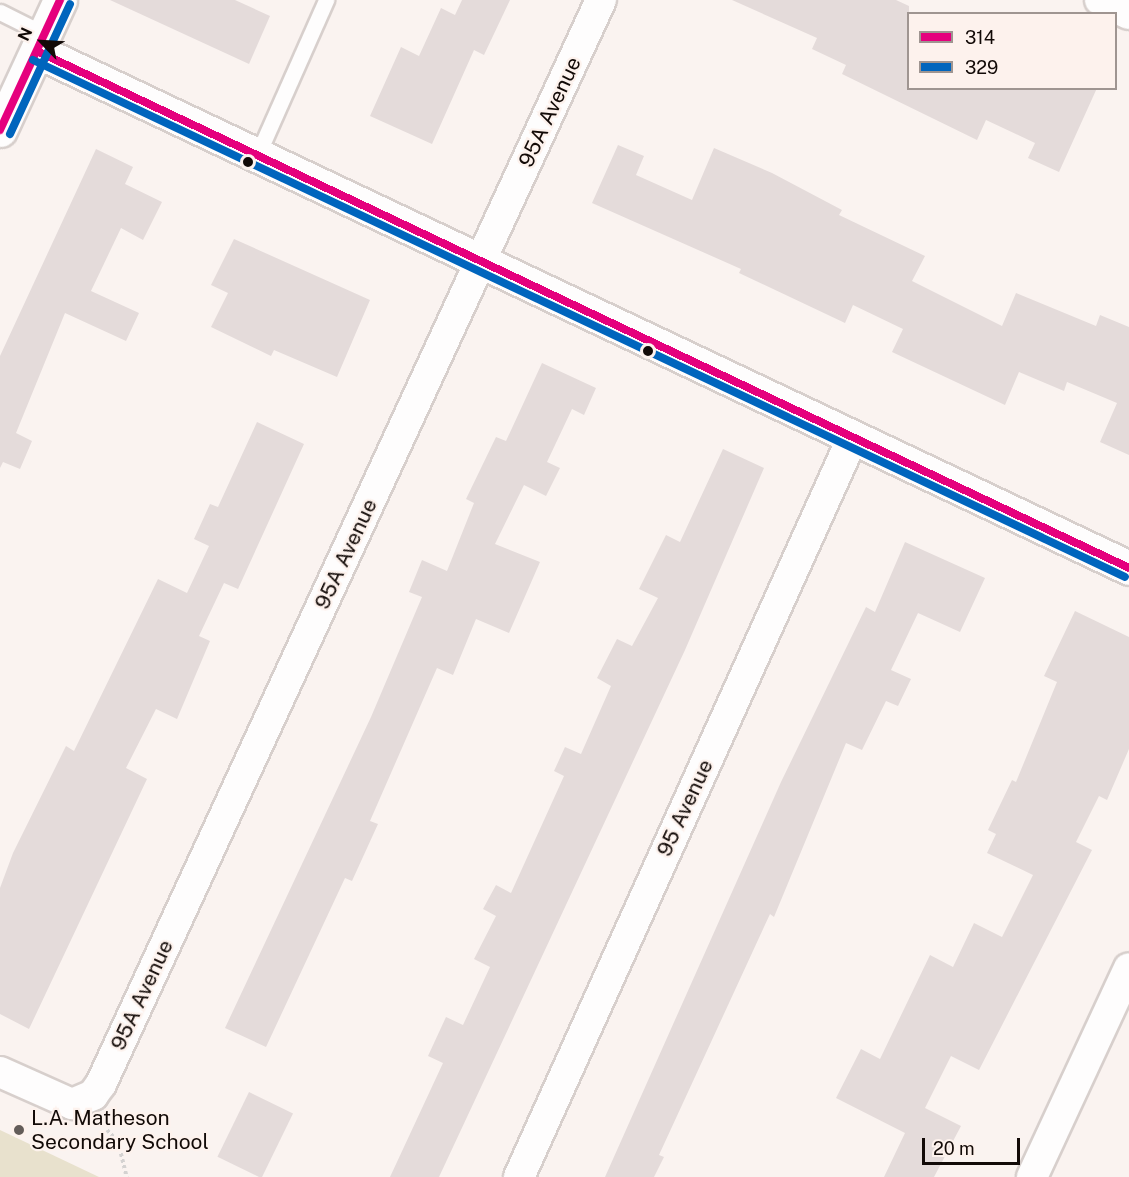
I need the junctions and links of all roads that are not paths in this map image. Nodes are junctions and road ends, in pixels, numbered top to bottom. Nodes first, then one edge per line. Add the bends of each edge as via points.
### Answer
1 (60, 0) edge
2 (326, 0) edge
3 (602, 0) edge
4 (1100, 0) edge
5 (0, 12) edge
6 (1129, 14) edge
7 (40, 43) junction
8 (0, 130) edge
9 (257, 156) junction
10 (482, 260) junction
11 (852, 439) junction
12 (1129, 568) edge
13 (1129, 968) edge
14 (0, 1072) edge
15 (519, 1177) edge
16 (1032, 1177) edge

1 - 7 street
2 - 9 lane
3 - 10 street, 95A Avenue
4 - 6 street
5 - 7 lane
7 - 8 street
7 - 9 street
9 - 10 street
10 - 11 street
10 - 14 street, 95A Avenue via 101,1084 83,1102 57,1099
11 - 12 street
11 - 15 street, 95 Avenue
13 - 16 street

